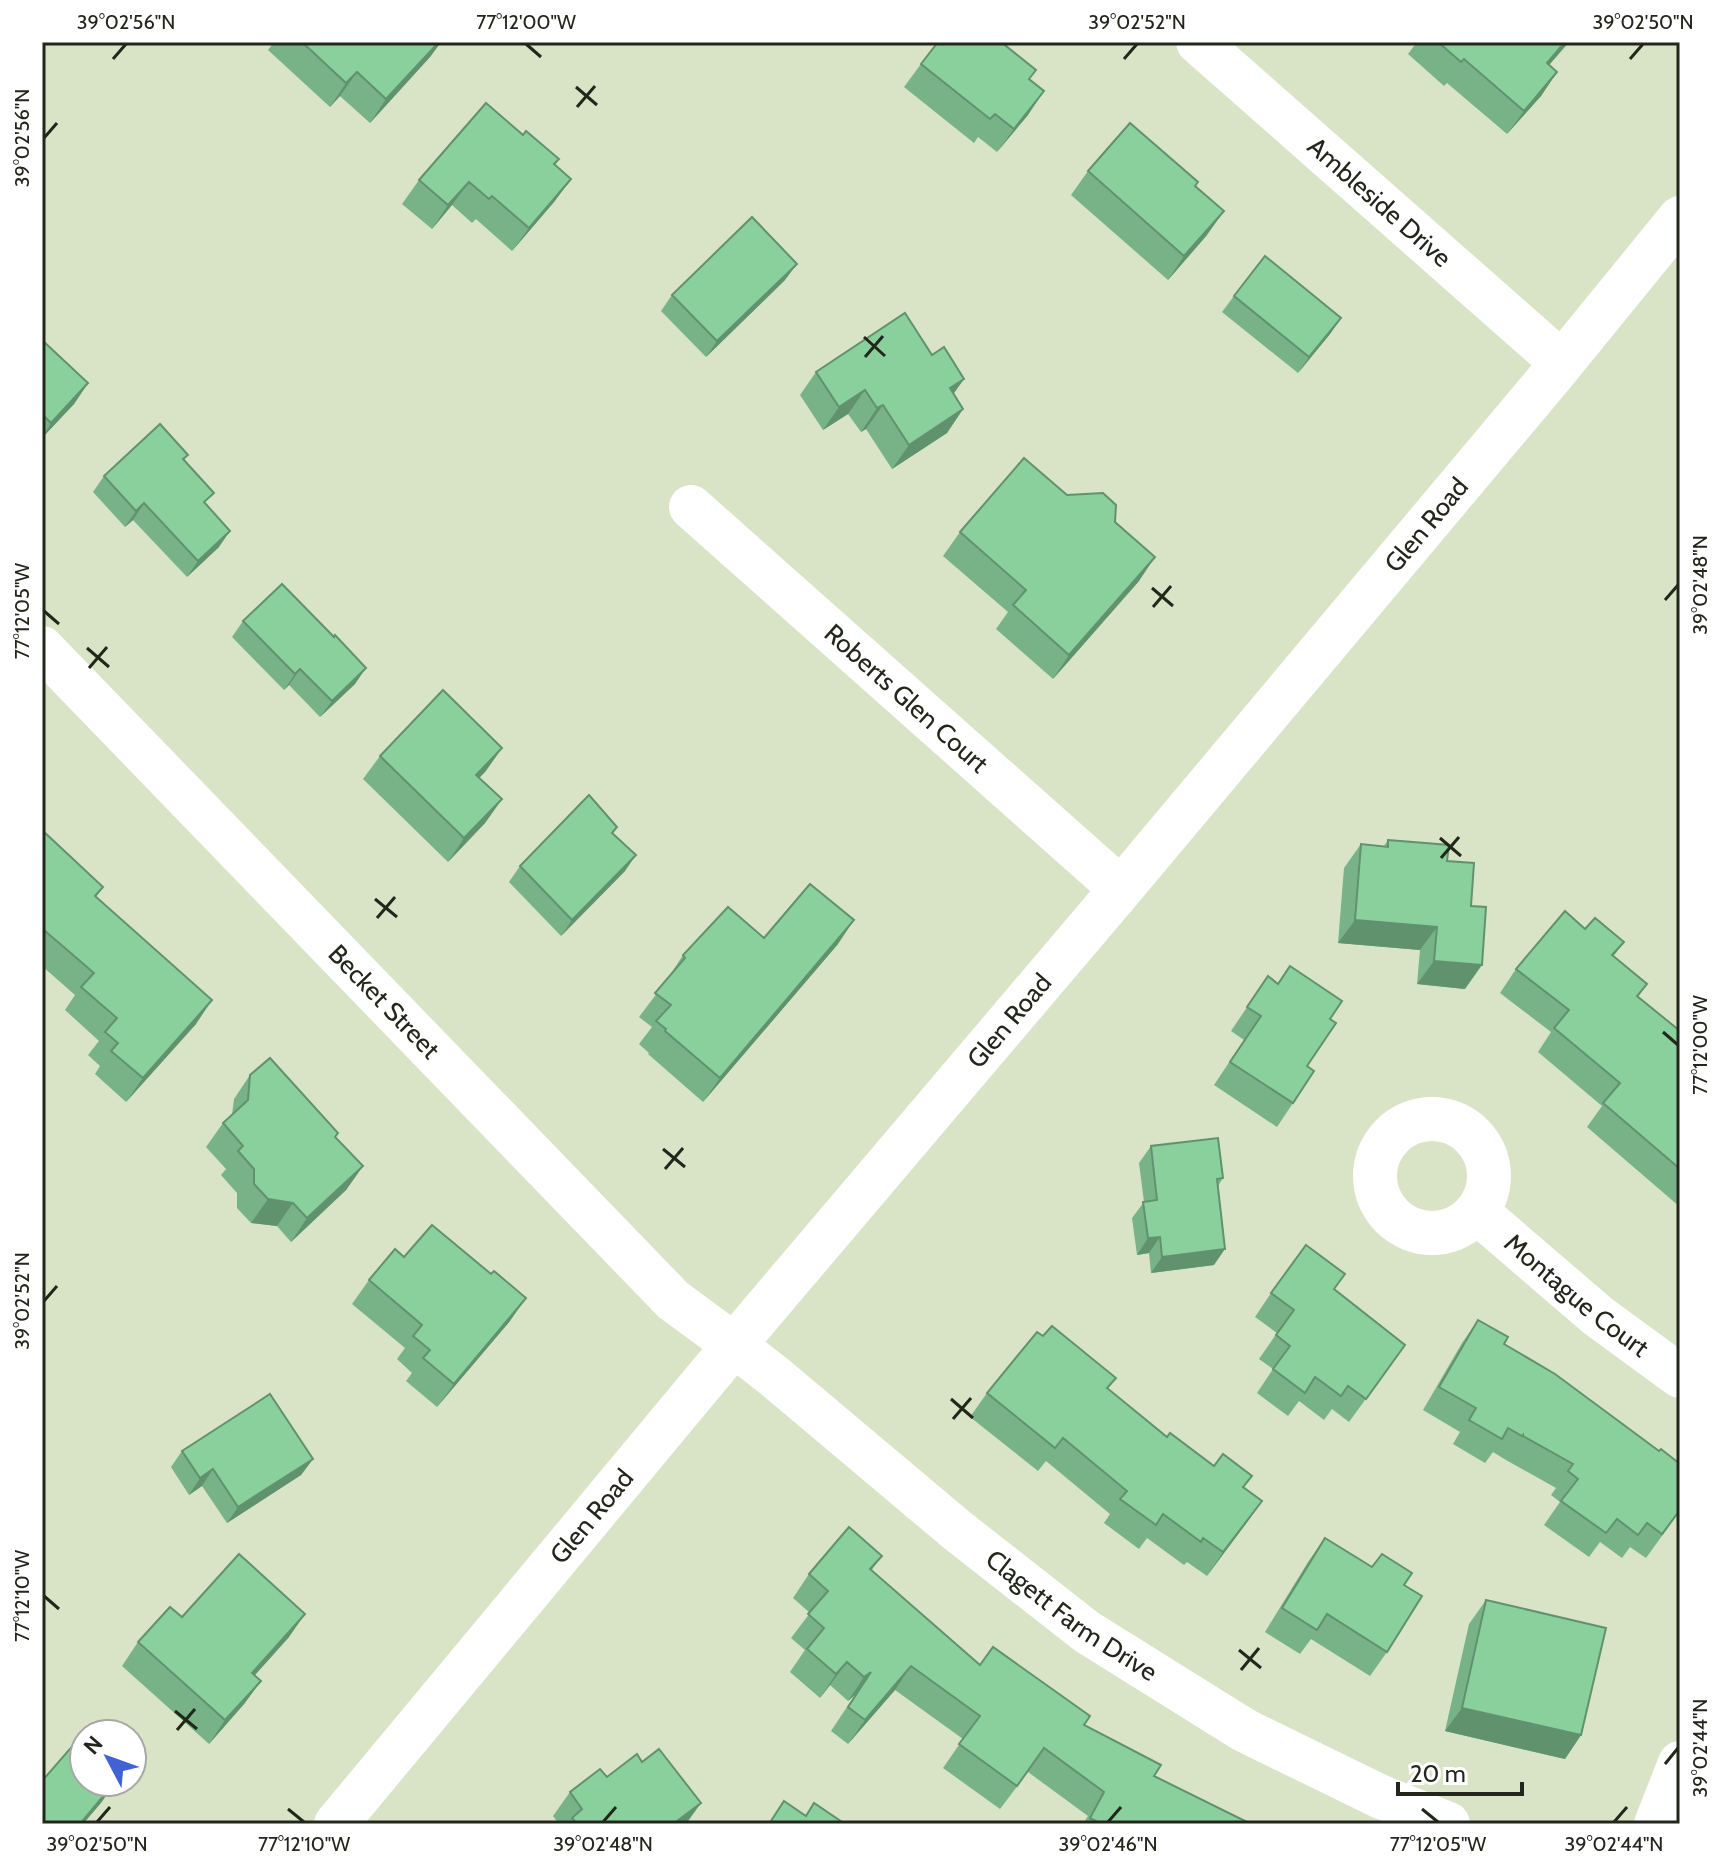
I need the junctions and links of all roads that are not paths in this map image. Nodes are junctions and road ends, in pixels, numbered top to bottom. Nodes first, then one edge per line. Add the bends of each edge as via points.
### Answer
1 (1198, 42) edge
2 (1680, 218) edge
3 (1561, 362) junction
4 (691, 507) dead end
5 (42, 648) edge
6 (1121, 889) junction
7 (1477, 1212) dead end
8 (734, 1345) junction
9 (1680, 1376) edge
10 (1680, 1763) edge
11 (336, 1824) edge
12 (1448, 1824) edge
13 (1656, 1824) edge

1 - 3 street, Ambleside Drive
2 - 3 street, Glen Road
3 - 6 street, Glen Road
4 - 6 street, Roberts Glen Court
5 - 8 street, Becket Street via 673,1300
6 - 8 street, Glen Road
7 - 9 street, Montague Court via 1598,1316
8 - 11 street, Glen Road
8 - 12 street, Clagett Farm Drive via 1087,1632 1244,1730
10 - 13 street

